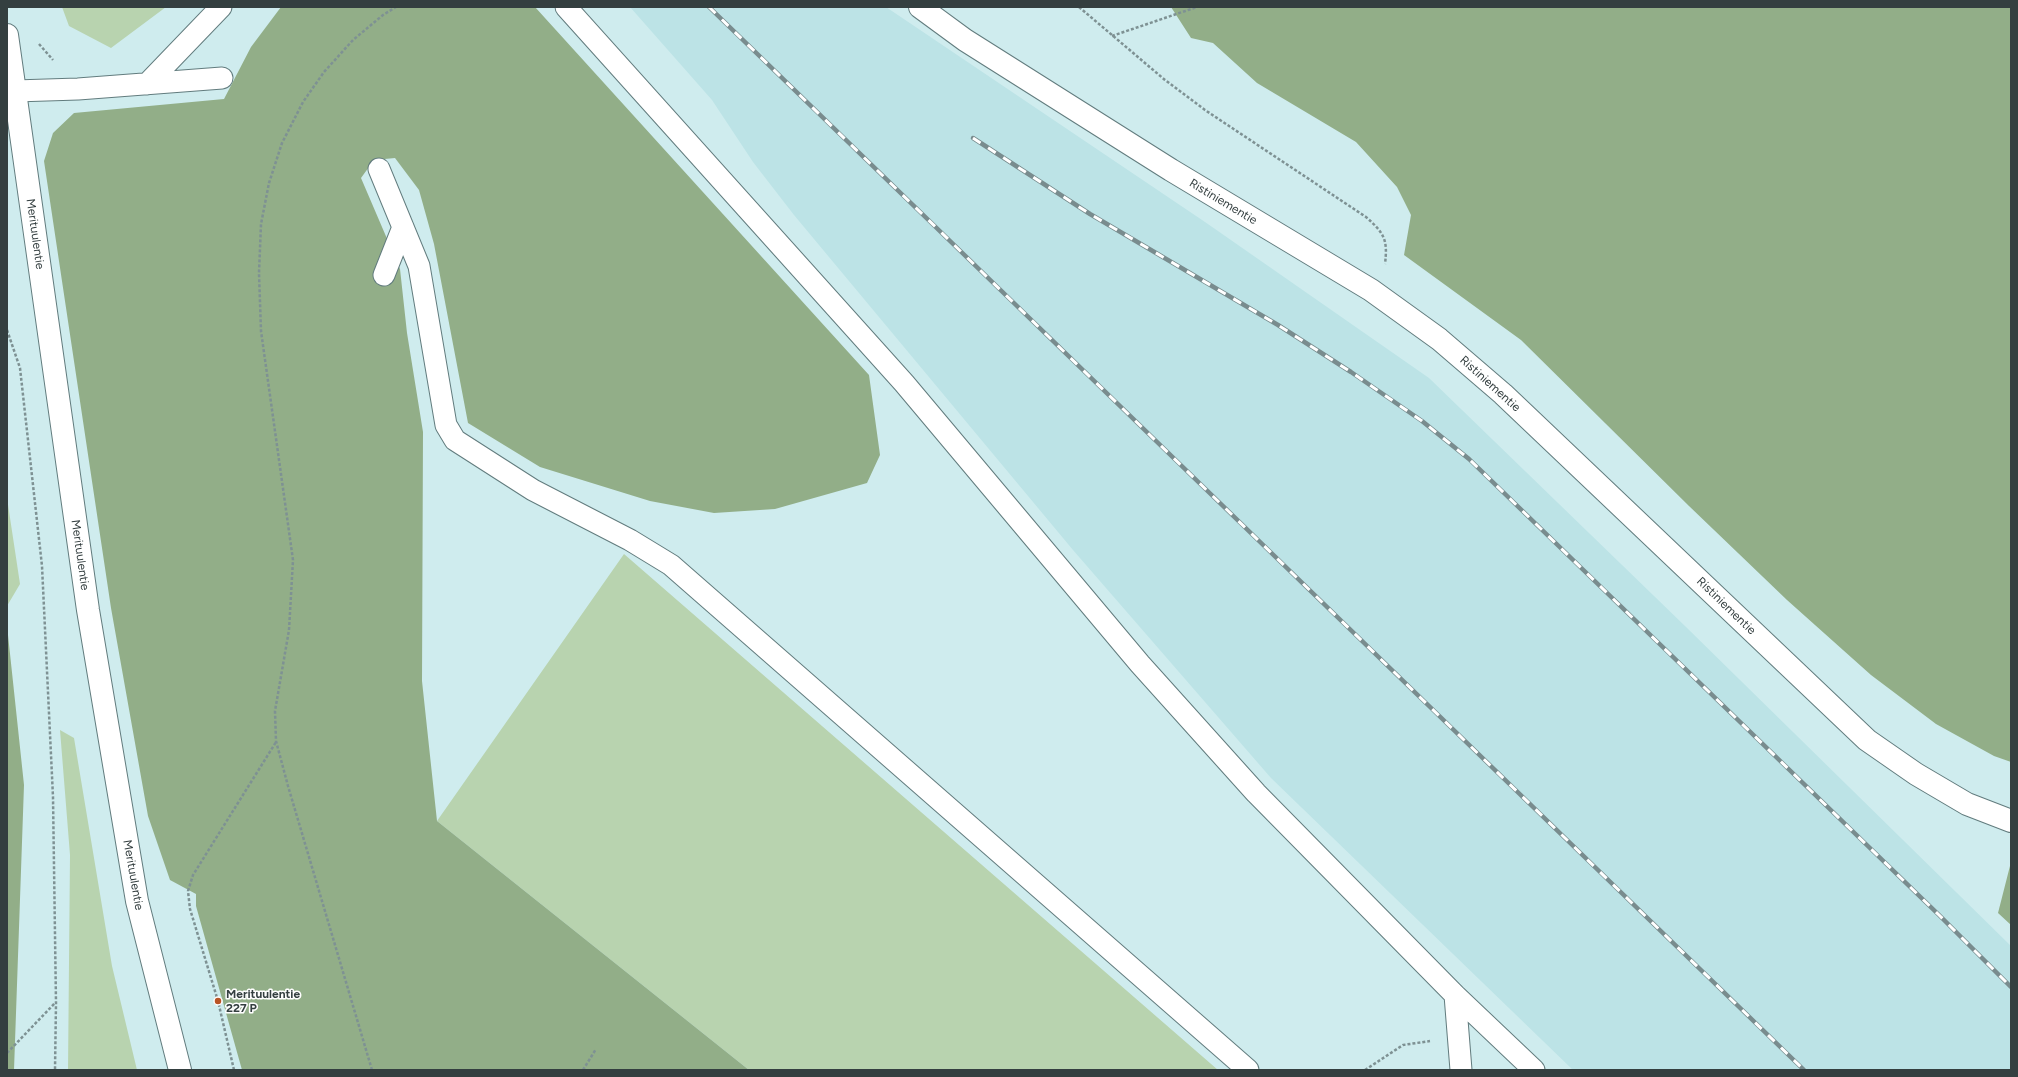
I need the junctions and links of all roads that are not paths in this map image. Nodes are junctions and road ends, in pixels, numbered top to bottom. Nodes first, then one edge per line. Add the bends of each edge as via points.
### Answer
1 (221, 7) edge
2 (566, 7) edge
3 (920, 7) edge
4 (7, 35) edge
5 (222, 78) dead end
6 (147, 84) junction
7 (14, 91) junction
8 (378, 169) dead end
9 (403, 227) junction
10 (384, 275) dead end
11 (2011, 821) edge
12 (1454, 995) junction
13 (180, 1070) edge
14 (1248, 1070) edge
15 (1461, 1070) edge
16 (1534, 1070) edge

1 - 6 lane
2 - 12 lane via 904,383 1150,676 1256,793
3 - 11 street, Ristiniementie via 965,40 1171,170 1371,290 1439,339 1503,394 1867,740 1916,774 1967,804
4 - 7 street, Merituulentie
5 - 6 lane
6 - 7 lane
7 - 13 street, Merituulentie via 88,610 137,901
8 - 9 lane
9 - 10 lane
9 - 14 lane via 419,266 446,425 455,440 533,490 630,540 671,565
12 - 15 lane
12 - 16 lane

